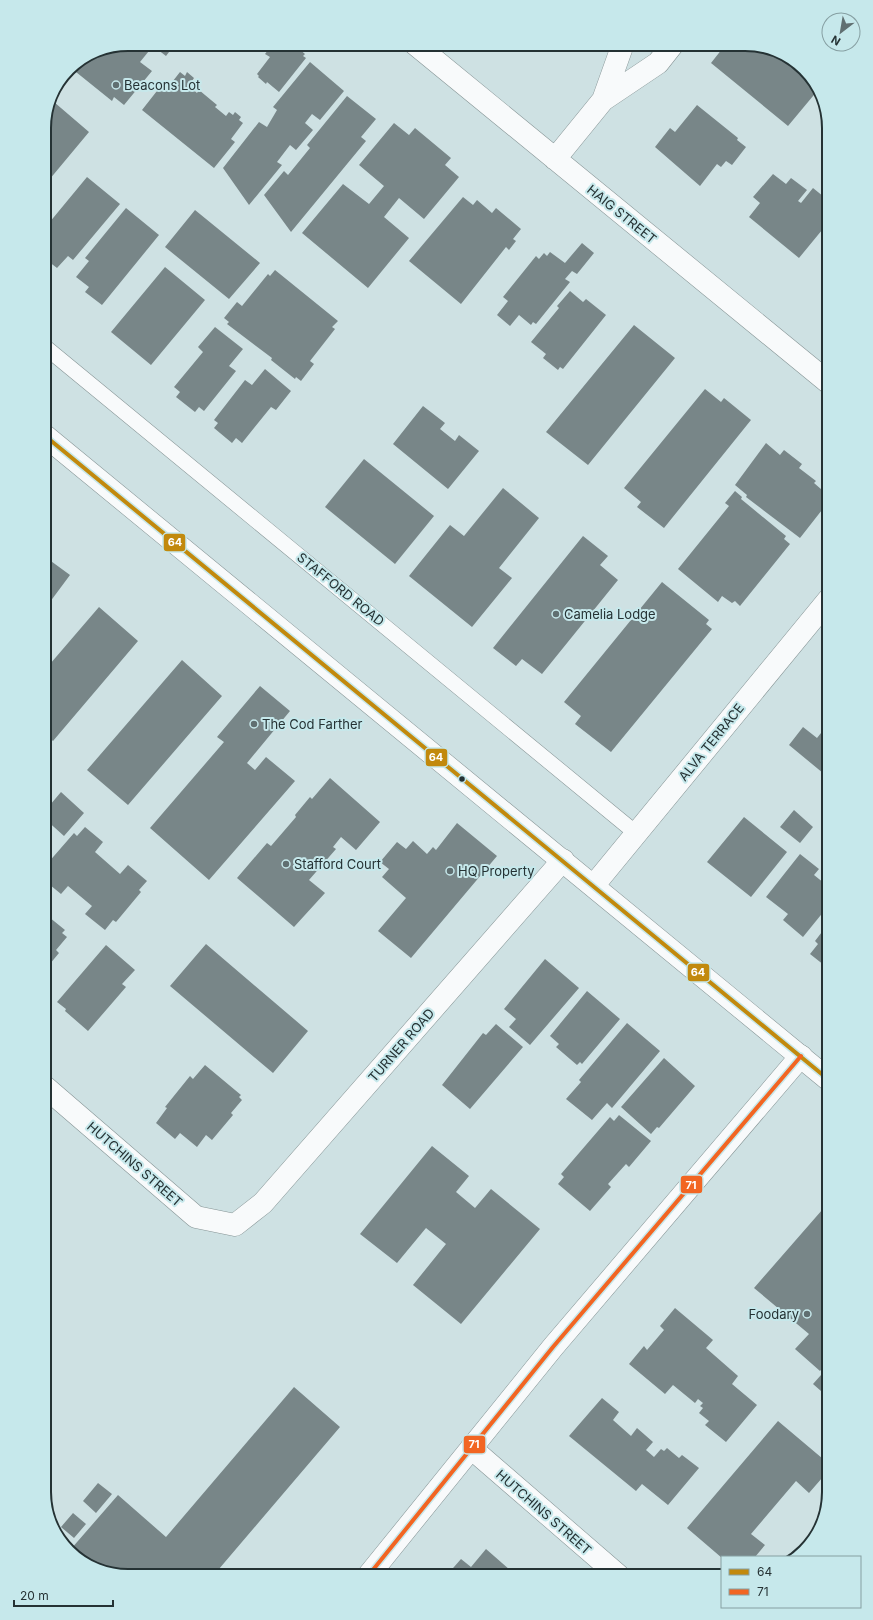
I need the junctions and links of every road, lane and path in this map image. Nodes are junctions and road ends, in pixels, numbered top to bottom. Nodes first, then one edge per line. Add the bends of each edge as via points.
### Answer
1 (423, 51) edge
2 (620, 51) edge
3 (667, 51) edge
4 (603, 100) junction
5 (554, 159) junction
6 (51, 352) edge
7 (822, 377) edge
8 (51, 441) edge
9 (822, 608) edge
10 (637, 834) junction
11 (563, 860) junction
12 (594, 885) junction
13 (801, 1056) junction
14 (822, 1074) edge
15 (51, 1092) edge
16 (234, 1225) joint
17 (471, 1448) junction
18 (374, 1569) edge
19 (611, 1569) edge

1 - 5 main road, HAIG STREET
2 - 4 main road
3 - 4 main road via 658,63
4 - 5 main road
5 - 7 main road, HAIG STREET
6 - 10 lane, STAFFORD ROAD
8 - 11 main road
9 - 10 main road, ALVA TERRACE
10 - 12 main road, ALVA TERRACE
11 - 12 main road
11 - 16 main road, TURNER ROAD via 262,1203
12 - 13 main road
13 - 14 main road
13 - 17 main road via 558,1341
15 - 16 main road, HUTCHINS STREET via 196,1216
17 - 18 main road
17 - 19 main road, HUTCHINS STREET

